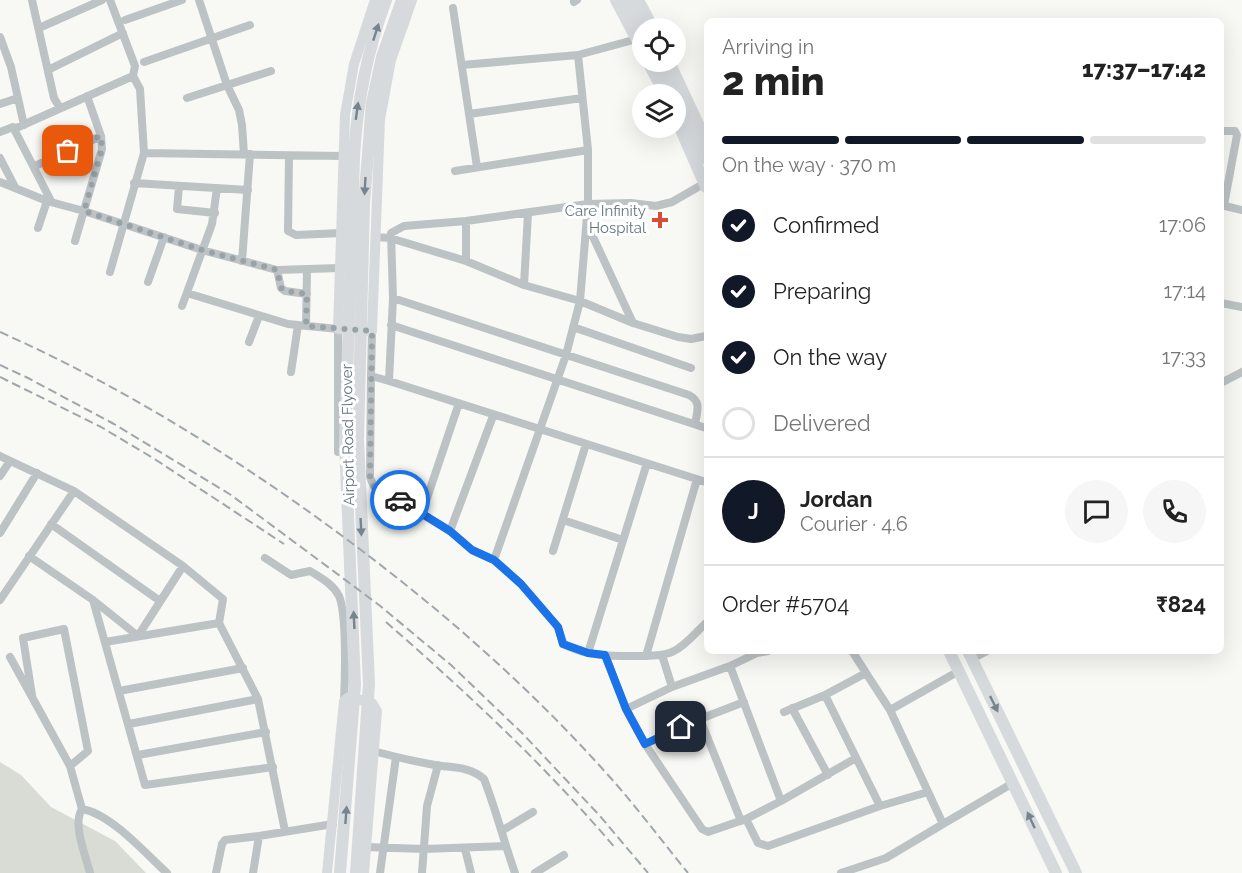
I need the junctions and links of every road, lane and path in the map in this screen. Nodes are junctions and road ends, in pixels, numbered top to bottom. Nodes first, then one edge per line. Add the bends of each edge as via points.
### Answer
1 (32, 0) edge
2 (102, 0) edge
3 (110, 0) edge
4 (182, 0) edge
5 (199, 0) edge
6 (375, 0) edge
7 (386, 0) edge
8 (402, 0) edge
9 (412, 0) edge
10 (616, 0) edge
11 (628, 0) edge
12 (638, 0) edge
13 (453, 8) dead end
14 (634, 18) edge
15 (648, 18) edge
16 (125, 20) dead end
17 (250, 25) dead end
18 (632, 26) edge
19 (39, 28) junction
20 (123, 33) junction
21 (0, 37) edge
22 (213, 39) junction
23 (632, 41) edge
24 (578, 55) junction
25 (384, 61) junction
26 (144, 62) dead end
27 (462, 65) junction
28 (48, 70) junction
29 (271, 70) dead end
30 (674, 72) edge
31 (133, 76) junction
32 (227, 85) junction
33 (87, 96) junction
34 (18, 98) junction
35 (187, 98) dead end
36 (582, 98) junction
37 (0, 104) edge
38 (60, 108) junction
39 (469, 114) junction
40 (686, 118) edge
41 (24, 125) junction
42 (15, 129) junction
43 (1224, 131) edge
44 (0, 132) edge
45 (101, 136) junction
46 (704, 137) edge
47 (685, 138) edge
48 (588, 150) junction
49 (144, 153) junction
50 (247, 154) junction
51 (704, 155) edge
52 (289, 156) junction
53 (344, 156) junction
54 (0, 158) edge
55 (35, 166) junction
56 (477, 167) junction
57 (455, 171) dead end
58 (704, 181) edge
59 (0, 182) edge
60 (134, 183) junction
61 (704, 186) edge
62 (15, 187) junction
63 (179, 187) junction
64 (217, 188) junction
65 (248, 190) junction
66 (1224, 196) edge
67 (49, 201) junction
68 (588, 204) junction
69 (1224, 206) edge
70 (1242, 210) edge
71 (84, 211) junction
72 (215, 213) junction
73 (528, 213) junction
74 (466, 221) junction
75 (122, 224) junction
76 (587, 224) junction
77 (38, 228) dead end
78 (341, 233) junction
79 (164, 237) junction
80 (375, 237) junction
81 (390, 238) junction
82 (75, 241) dead end
83 (202, 250) junction
84 (242, 261) junction
85 (466, 261) junction
86 (340, 268) junction
87 (307, 269) junction
88 (277, 270) junction
89 (110, 272) dead end
90 (148, 282) dead end
91 (524, 285) junction
92 (187, 293) junction
93 (307, 294) junction
94 (393, 298) junction
95 (580, 301) junction
96 (1224, 304) edge
97 (182, 306) dead end
98 (1242, 307) edge
99 (259, 316) junction
100 (633, 323) junction
101 (302, 325) junction
102 (391, 325) junction
103 (573, 327) junction
104 (338, 328) junction
105 (372, 331) junction
106 (704, 336) edge
107 (249, 342) dead end
108 (566, 355) junction
109 (691, 368) dead end
110 (291, 372) dead end
111 (1242, 372) edge
112 (371, 376) junction
113 (389, 381) junction
114 (556, 381) junction
115 (1224, 381) edge
116 (459, 404) junction
117 (493, 416) junction
118 (695, 424) junction
119 (704, 427) edge
120 (540, 430) junction
121 (586, 444) junction
122 (338, 452) dead end
123 (0, 456) edge
124 (10, 461) junction
125 (647, 463) junction
126 (37, 473) junction
127 (0, 476) edge
128 (697, 479) junction
129 (704, 481) edge
130 (74, 491) junction
131 (422, 513) junction
132 (563, 520) junction
133 (51, 524) junction
134 (450, 531) junction
135 (0, 533) edge
136 (623, 540) junction
137 (553, 551) dead end
138 (29, 556) junction
139 (265, 558) dead end
140 (494, 560) junction
141 (183, 566) junction
142 (0, 600) edge
143 (93, 600) junction
144 (160, 601) junction
145 (219, 623) junction
146 (704, 625) edge
147 (138, 636) junction
148 (105, 642) junction
149 (588, 653) junction
150 (755, 654) edge
151 (854, 654) edge
152 (950, 654) edge
153 (605, 655) junction
154 (970, 655) edge
155 (646, 656) junction
156 (662, 656) junction
157 (10, 657) dead end
158 (730, 666) junction
159 (243, 668) junction
160 (959, 671) junction
161 (866, 673) junction
162 (672, 687) junction
163 (119, 691) junction
164 (32, 695) junction
165 (825, 695) junction
166 (258, 699) junction
167 (344, 701) junction
168 (744, 702) junction
169 (792, 708) junction
170 (626, 709) junction
171 (890, 710) junction
172 (784, 712) dead end
173 (700, 719) junction
174 (129, 724) junction
175 (266, 732) junction
176 (645, 744) junction
177 (374, 750) junction
178 (138, 755) junction
179 (396, 758) junction
180 (856, 758) junction
181 (438, 765) junction
182 (70, 766) junction
183 (273, 767) junction
184 (828, 775) junction
185 (1013, 783) junction
186 (928, 792) junction
187 (782, 801) junction
188 (880, 806) junction
189 (82, 809) junction
190 (534, 812) dead end
191 (744, 820) junction
192 (333, 824) junction
193 (943, 824) junction
194 (503, 830) junction
195 (285, 831) junction
196 (259, 836) junction
197 (506, 846) junction
198 (366, 847) junction
199 (385, 847) junction
200 (424, 849) junction
201 (465, 849) junction
202 (564, 855) dead end
203 (90, 873) edge
204 (167, 873) edge
205 (216, 873) edge
206 (253, 873) edge
207 (327, 873) edge
208 (340, 873) edge
209 (356, 873) edge
210 (364, 873) edge
211 (380, 873) edge
212 (422, 873) edge
213 (471, 873) edge
214 (515, 873) edge
215 (535, 873) edge
216 (841, 873) edge
217 (1056, 873) edge
218 (1076, 873) edge

1 - 19 street
2 - 19 street
3 - 20 street
4 - 16 street
5 - 22 street
6 - 53 street via 350,83
208 -> 7 main road, Airport Road Flyover via 355,676 345,443 355,129 366,64
8 - 25 main road, Airport Road Flyover
9 - 25 street
10 - 18 main road
11 - 14 main road
12 - 15 main road
13 - 27 street
17 - 22 street
19 - 28 street
20 - 28 street
20 - 31 street via 135,66
21 - 34 street
22 - 26 street
22 - 32 street
23 - 24 street
24 - 27 street
24 - 36 street
25 - 80 street
25 -> 209 main road, Airport Road Flyover via 368,133 360,302 358,460 369,684
27 - 39 street
28 - 38 street via 54,99
29 - 32 street
30 - 46 main road
31 - 33 street
31 - 49 street via 140,89
32 - 35 street
32 - 50 street via 243,125
33 - 38 street
33 - 45 street
34 - 37 street
34 - 41 street
36 - 39 street
36 - 48 street
38 - 41 street
39 - 56 street
40 - 51 main road
41 - 42 street
42 - 44 street
42 - 55 street
43 - 66 street via 1235,131 1237,135
45 - 55 street
45 - 71 street via 102,149
47 - 58 main road
48 - 56 street
48 - 68 street
49 - 50 street
49 - 60 street
50 - 52 street
50 - 65 street
52 - 53 street
52 - 78 street via 288,231 296,235
53 - 78 street
54 - 62 street
55 - 67 street
56 - 57 street
59 - 62 street
60 - 63 street
60 - 75 street
61 - 68 street via 663,205
62 - 67 street
63 - 64 street
63 - 72 street via 177,209
64 - 65 street
64 - 72 street
65 - 84 street
67 - 71 street
67 - 77 street
68 - 73 street
68 - 76 street
69 - 70 street
71 - 75 street
71 - 82 street
72 - 83 street
73 - 74 street
73 - 91 street
74 - 81 street via 404,226 394,230
74 - 85 street
75 - 79 street
75 - 89 street
76 - 95 street
76 - 100 street
78 - 86 street
79 - 83 street
79 - 90 street
80 - 81 street
80 - 105 street
81 - 85 street
81 - 94 street
83 - 84 street
83 - 92 street
84 - 88 street
85 - 91 street
86 - 87 street
86 - 104 street
87 - 88 street
87 - 93 street
88 - 93 street via 281,288
91 - 95 street
92 - 97 street
92 - 99 street
93 - 101 street
94 - 102 street
94 - 108 street
95 - 100 street
95 - 103 street
96 - 98 street
99 - 101 street
99 - 107 street
100 - 106 street via 678,337
101 - 104 street
101 - 110 street
102 - 113 street
102 - 114 street
103 - 108 street
103 - 109 street
104 - 105 street
104 - 122 street
105 - 112 street
108 - 114 street
108 - 118 street via 689,395 698,404
111 - 115 street
112 - 113 street
112 - 131 street via 370,477 374,487
113 - 116 street
114 - 118 street
114 - 120 street
116 - 117 street
116 - 131 street
117 - 120 street
117 - 134 street
118 - 119 street
120 - 121 street
120 - 140 street
121 - 125 street
121 - 132 street
123 - 124 street
124 - 126 street
124 - 127 street
125 - 128 street
125 - 136 street
126 - 130 street
126 - 135 street
128 - 129 street
128 - 155 street
130 - 133 street
130 - 141 street
131 - 134 street
132 - 136 street
132 - 137 street
133 - 138 street
133 - 144 street
134 - 140 street via 472,550
136 - 149 street
138 - 142 street
138 - 143 street
139 - 167 street via 291,575 310,571 328,582 339,596 345,657
140 - 149 street via 558,627 563,644
141 - 144 street
141 - 145 street via 223,599
143 - 147 street
143 - 148 street
144 - 147 street
145 - 147 street
145 - 159 street
146 - 156 street via 675,651
147 - 148 street
148 - 163 street
149 - 153 street
150 - 158 street
151 - 161 street
152 - 160 main road
153 - 155 street
153 - 170 street
154 -> 218 main road
155 - 156 street
156 - 162 street
157 - 164 street
158 - 162 street
158 - 168 street
159 - 163 street
159 - 166 street
160 - 171 street
160 - 185 main road
161 - 165 street
161 - 171 street
162 - 170 street
163 - 174 street
164 - 182 street
164 - 182 street via 23,638 64,629 88,751
165 - 169 street
165 - 180 street
166 - 174 street
166 - 175 street
167 - 177 street via 349,697 376,707
167 - 192 street
168 - 173 street
168 - 187 street
169 - 172 street
169 - 184 street
170 - 176 street
171 - 186 street
173 - 176 street
173 - 191 street
174 - 178 street
175 - 178 street
175 - 183 street
176 - 191 street via 702,829 716,831
177 - 179 street
177 - 198 street
178 - 183 street via 145,785
179 - 181 street
179 - 199 street
180 - 184 street
180 - 188 street
181 - 194 street via 461,767 484,779
181 - 200 street via 427,806
182 - 189 street
183 - 195 street
184 - 187 street
185 - 193 street
217 -> 185 main road
186 - 188 street
186 - 193 street
187 - 191 street
188 - 191 street via 768,846 758,843
189 - 203 street via 77,824
189 - 204 street via 114,825
190 - 194 street
192 - 195 street
192 - 207 street
193 - 216 street via 886,858
194 - 197 street
195 - 196 street
196 - 205 street via 225,840
196 - 206 street
197 - 201 street
197 - 214 street
198 - 199 street
198 - 210 street
199 - 200 street
199 - 211 street
200 - 201 street
200 - 212 street
201 - 213 street
202 - 215 street

